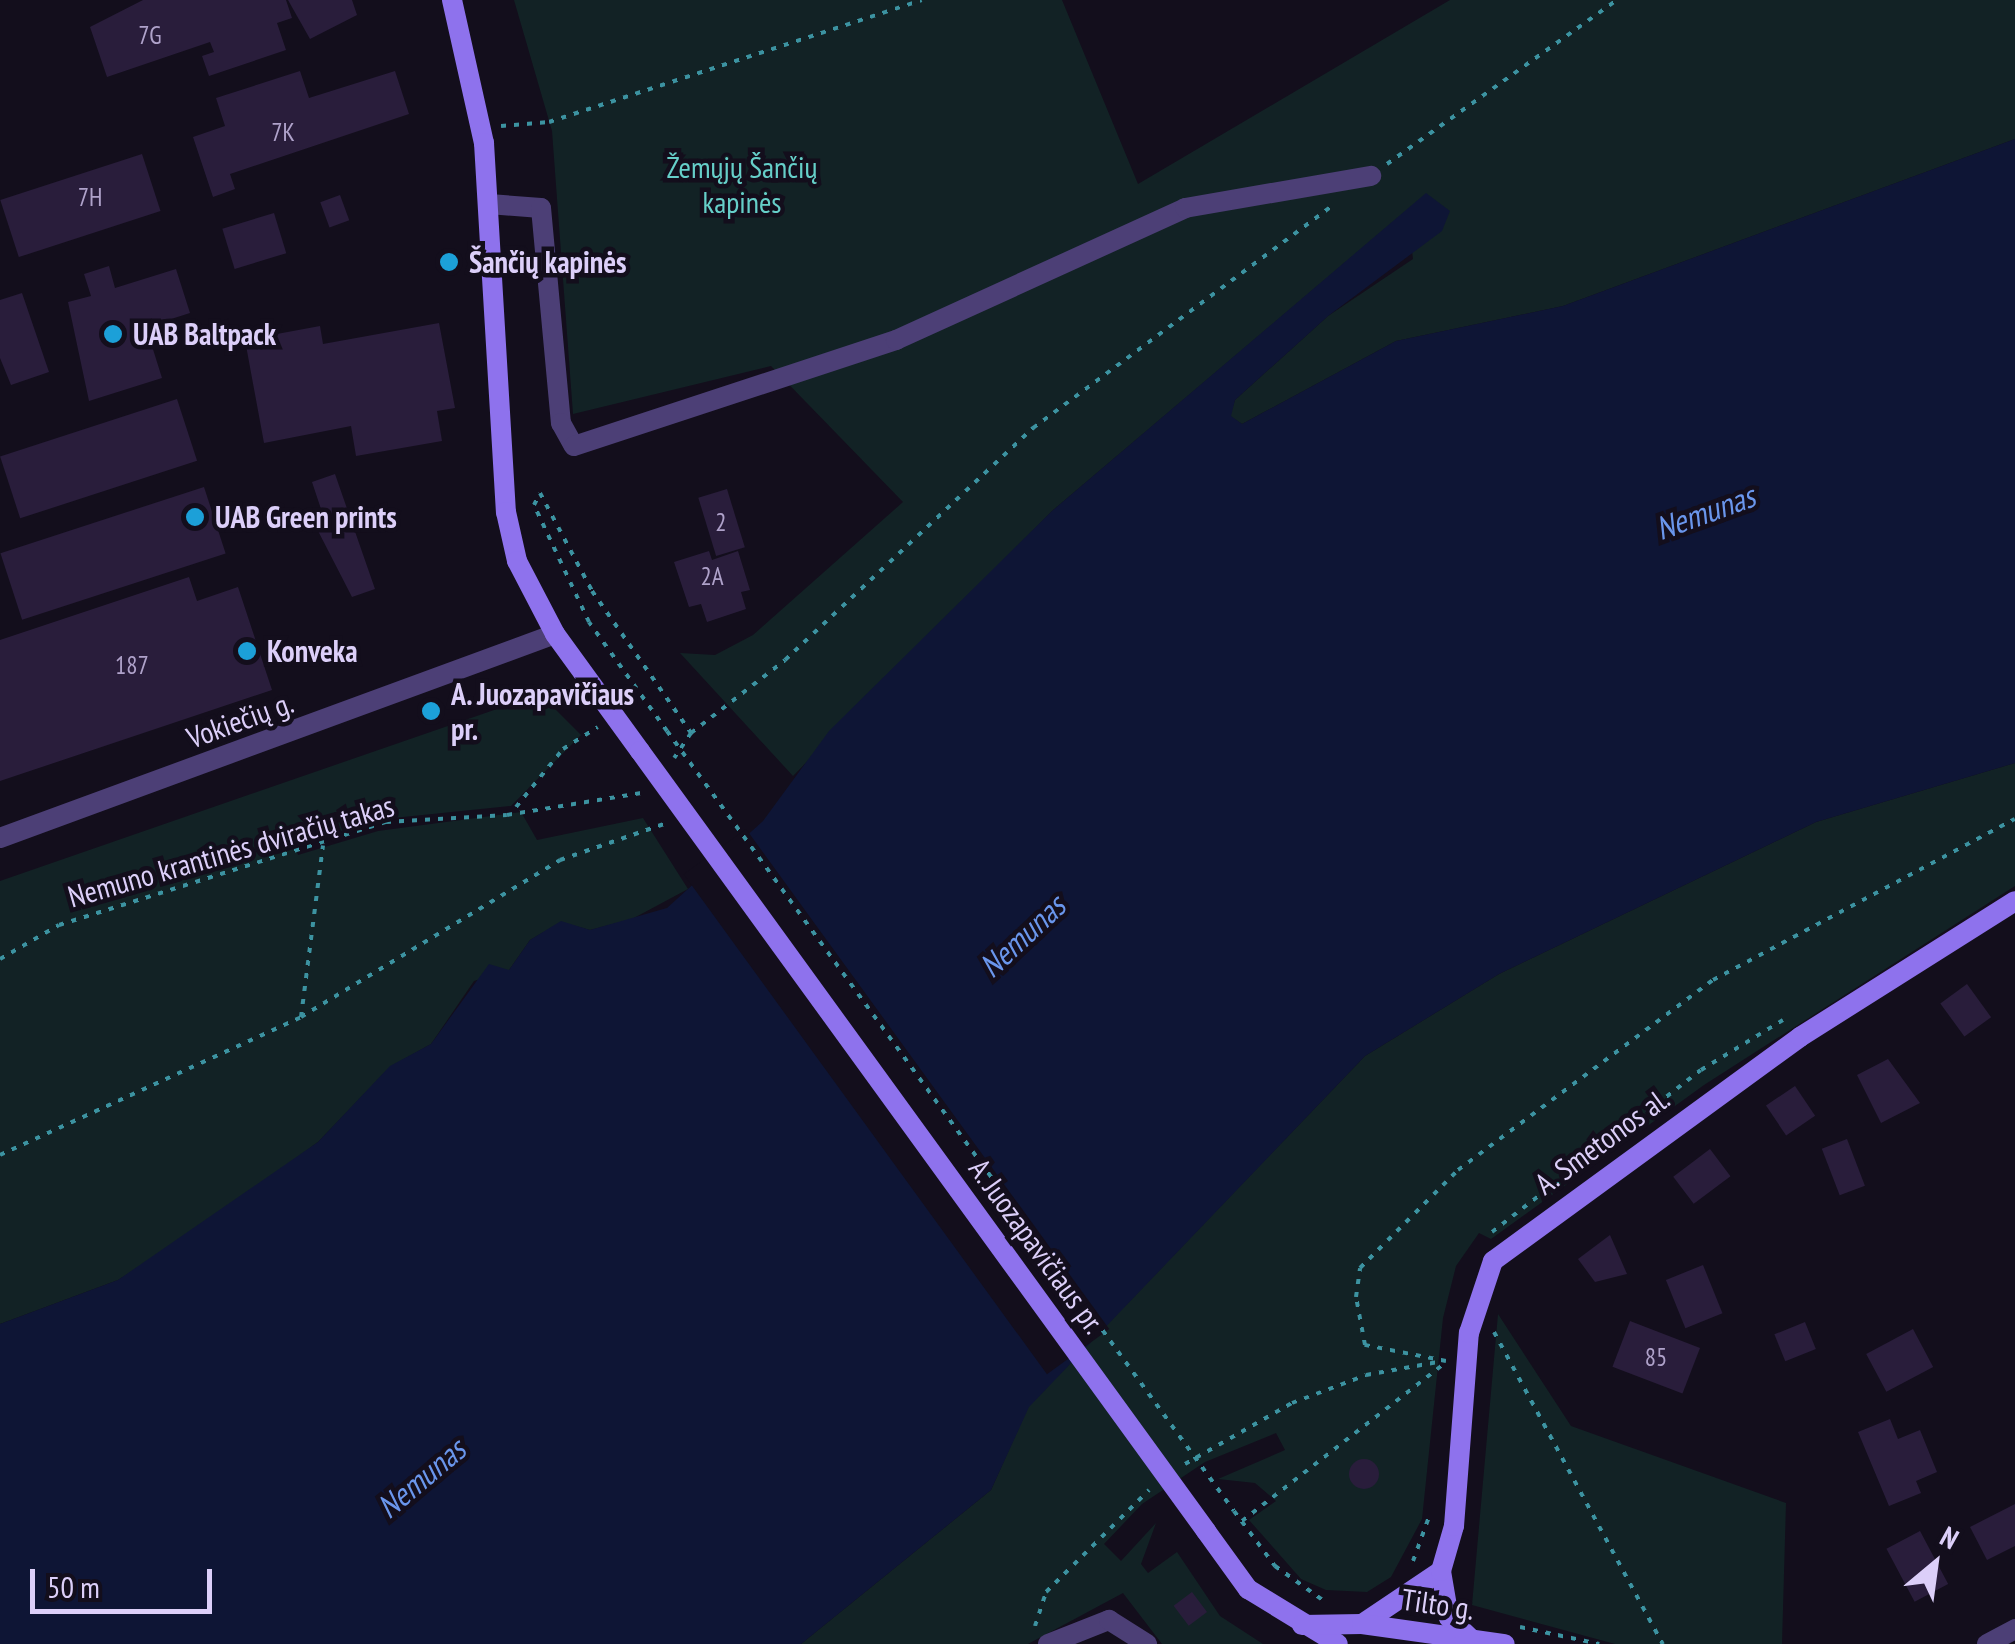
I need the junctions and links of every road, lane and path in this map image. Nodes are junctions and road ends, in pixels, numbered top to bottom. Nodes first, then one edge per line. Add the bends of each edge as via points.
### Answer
1 (452, 0) edge
2 (922, 0) edge
3 (1617, 0) edge
4 (481, 126) junction
5 (1371, 176) joint
6 (1341, 199) dead end
7 (489, 204) junction
8 (554, 634) junction
9 (590, 732) dead end
10 (692, 733) junction
11 (666, 771) dead end
12 (657, 784) dead end
13 (706, 790) dead end
14 (694, 800) dead end
15 (516, 807) junction
16 (671, 819) dead end
17 (2015, 819) edge
18 (0, 838) edge
19 (323, 842) junction
20 (2015, 901) edge
21 (0, 959) edge
22 (1800, 1009) dead end
23 (300, 1017) junction
24 (0, 1155) edge
25 (1478, 1245) dead end
26 (1478, 1296) junction
27 (1448, 1345) dead end
28 (1447, 1361) junction
29 (1445, 1379) dead end
30 (1182, 1466) dead end
31 (1166, 1478) dead end
32 (1431, 1507) dead end
33 (1241, 1522) junction
34 (1406, 1570) dead end
35 (1440, 1571) junction
36 (1335, 1604) dead end
37 (1362, 1624) junction
38 (1302, 1626) junction
39 (2015, 1629) edge
40 (1502, 1634) edge
41 (1470, 1638) junction
42 (1029, 1644) edge
43 (1048, 1644) edge
44 (1147, 1644) edge
45 (1338, 1644) edge
46 (1599, 1644) edge
47 (1663, 1644) edge
48 (1987, 1644) edge

1 - 4 main road, A. Juozapavičiaus pr.
2 - 4 path via 549,122
3 - 5 path
4 - 7 main road, A. Juozapavičiaus pr.
5 - 7 street via 1185,208 896,340 574,446 562,422 541,208
6 - 10 path via 1034,428 785,660
7 - 8 main road, A. Juozapavičiaus pr. via 506,512 517,560
8 - 18 street, Vokiečių g.
8 - 38 main road, A. Juozapavičiaus pr., bridge via 1248,1590
9 - 15 path via 563,749
10 - 11 path
10 - 33 path, bridge via 592,591 548,498 540,494 534,505 589,622
12 - 15 path, Nemuno krantinės dviračių takas
13 - 14 path
15 - 19 path, Nemuno krantinės dviračių takas via 507,815 386,822
16 - 23 path via 560,860
17 - 28 path via 1713,980 1458,1170 1360,1268 1356,1298 1365,1345
19 - 21 path, Nemuno krantinės dviračių takas via 59,925
19 - 23 path
20 - 26 main road, A. Smetonos al. via 1800,1037 1564,1204 1493,1261
22 - 25 path via 1701,1070
23 - 24 path
26 - 35 main road, A. Smetonos al.
26 - 47 path via 1530,1411
27 - 28 path
28 - 29 path
28 - 30 path via 1366,1375 1292,1403
28 - 33 path
31 - 42 path via 1046,1592
32 - 34 path
33 - 36 path via 1275,1566
35 - 37 main road
35 - 41 main road, A. Smetonos al. via 1449,1618
37 - 38 main road
37 - 41 main road, Tilto g.
38 - 45 main road, A. Juozapavičiaus pr.
39 - 48 street
40 - 41 main road, Tilto g.
40 - 46 path
43 - 44 street via 1109,1620

